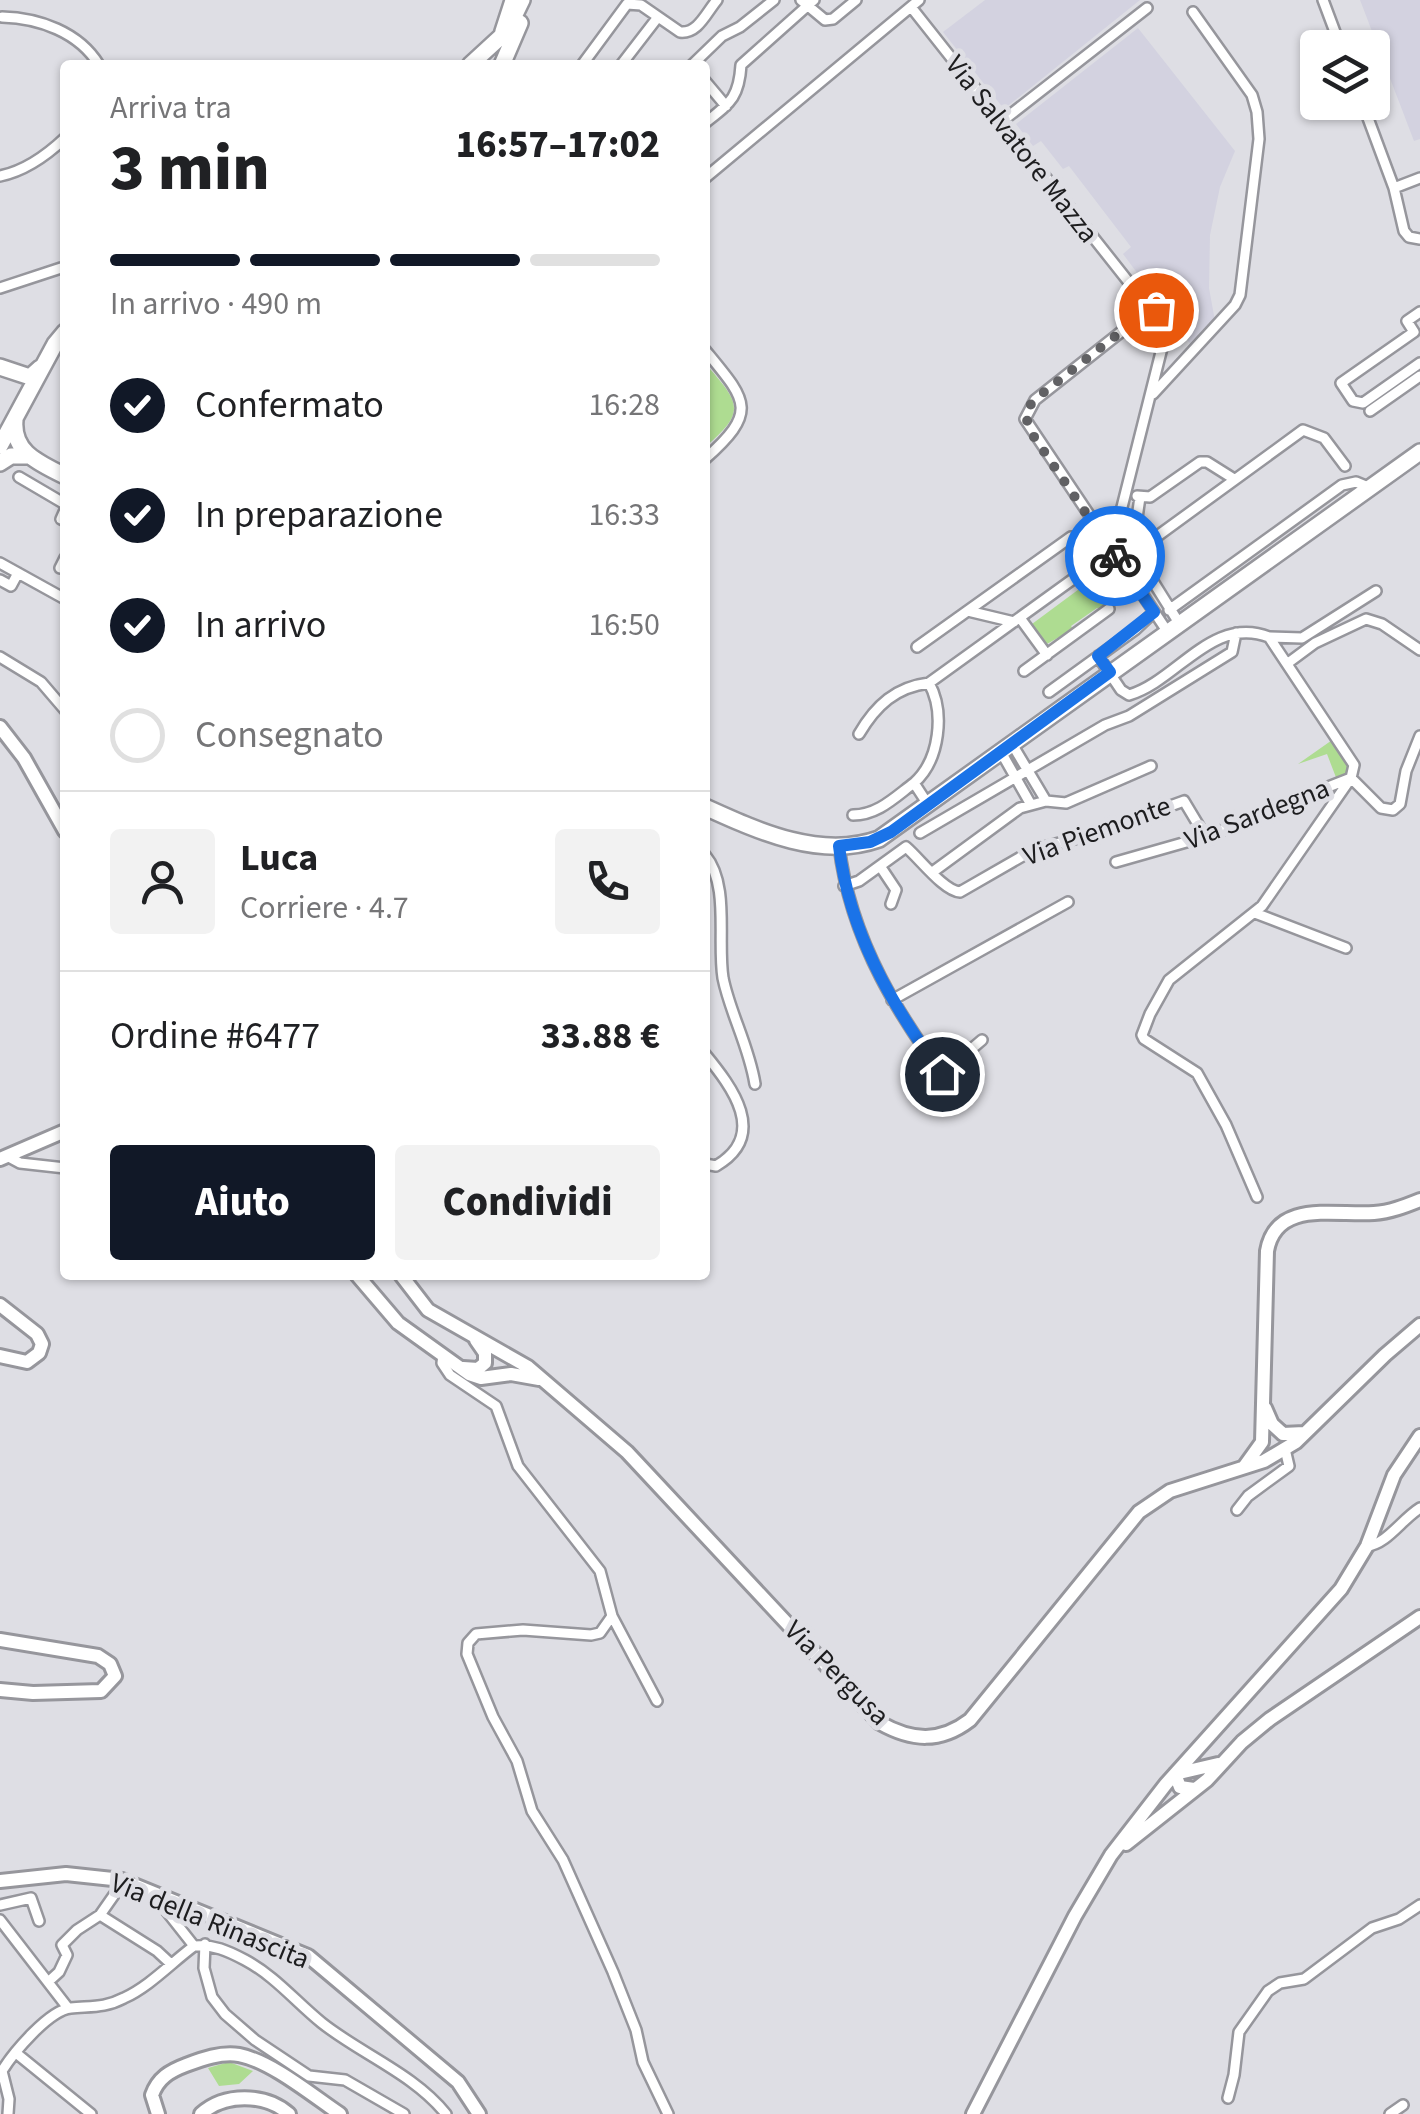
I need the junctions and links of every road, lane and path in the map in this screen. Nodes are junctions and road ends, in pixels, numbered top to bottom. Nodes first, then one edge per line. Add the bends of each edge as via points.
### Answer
1 (510, 0) edge
2 (522, 0) edge
3 (530, 0) edge
4 (716, 0) edge
5 (774, 0) edge
6 (856, 0) edge
7 (1323, 0) edge
8 (808, 2) edge
9 (915, 4) edge
10 (1147, 8) dead end
11 (1193, 12) dead end
12 (2, 17) edge
13 (658, 17) junction
14 (1334, 30) edge
15 (496, 43) junction
16 (96, 60) edge
17 (476, 60) edge
18 (504, 60) edge
19 (586, 60) edge
20 (626, 60) edge
21 (697, 60) edge
22 (710, 86) edge
23 (726, 106) junction
24 (710, 119) edge
25 (1369, 120) edge
26 (1001, 122) junction
27 (60, 142) edge
28 (710, 174) edge
29 (0, 176) edge
30 (1420, 178) edge
31 (1394, 188) junction
32 (1420, 239) edge
33 (60, 268) dead end
34 (0, 288) edge
35 (1150, 309) junction
36 (1420, 312) edge
37 (1417, 336) edge
38 (60, 340) edge
39 (710, 356) edge
40 (46, 362) junction
41 (1420, 363) edge
42 (5, 370) edge
43 (1420, 376) edge
44 (1153, 394) junction
45 (26, 396) junction
46 (1370, 411) dead end
47 (15, 416) junction
48 (0, 432) edge
49 (0, 446) edge
50 (710, 455) edge
51 (1418, 455) edge
52 (28, 456) junction
53 (0, 463) edge
54 (1345, 466) dead end
55 (60, 473) edge
56 (19, 477) dead end
57 (1234, 480) junction
58 (1125, 492) junction
59 (1140, 497) junction
60 (60, 504) edge
61 (1071, 537) dead end
62 (1112, 551) junction
63 (0, 563) edge
64 (18, 573) junction
65 (0, 580) edge
66 (1376, 592) dead end
67 (60, 596) edge
68 (1163, 600) junction
69 (1109, 609) dead end
70 (1152, 610) junction
71 (968, 611) junction
72 (1017, 620) junction
73 (1172, 622) junction
74 (1236, 633) junction
75 (1269, 637) junction
76 (918, 648) dead end
77 (1420, 650) edge
78 (1047, 654) junction
79 (1098, 656) junction
80 (0, 657) edge
81 (1288, 663) junction
82 (1024, 671) dead end
83 (1110, 672) junction
84 (930, 683) junction
85 (1049, 692) dead end
86 (60, 704) edge
87 (0, 727) edge
88 (860, 734) dead end
89 (1420, 736) edge
90 (1006, 748) junction
91 (1416, 758) edge
92 (1151, 766) dead end
93 (1027, 770) junction
94 (1016, 778) junction
95 (1351, 778) junction
96 (914, 783) junction
97 (1046, 801) junction
98 (1030, 803) junction
99 (929, 806) junction
100 (710, 809) edge
101 (853, 814) dead end
102 (60, 822) edge
103 (920, 833) dead end
104 (1204, 836) junction
105 (839, 846) junction
106 (1116, 862) dead end
107 (710, 864) edge
108 (880, 866) junction
109 (934, 872) junction
110 (844, 886) junction
111 (1068, 902) dead end
112 (891, 904) dead end
113 (1255, 912) junction
114 (1346, 948) dead end
115 (892, 1000) junction
116 (982, 1040) dead end
117 (710, 1061) edge
118 (942, 1074) junction
119 (755, 1084) dead end
120 (957, 1094) dead end
121 (60, 1133) edge
122 (4, 1157) edge
123 (710, 1165) edge
124 (60, 1167) edge
125 (1257, 1196) dead end
126 (1420, 1200) edge
127 (361, 1280) edge
128 (405, 1280) edge
129 (0, 1305) edge
130 (1420, 1325) edge
131 (474, 1337) junction
132 (443, 1355) junction
133 (0, 1356) edge
134 (510, 1356) junction
135 (461, 1367) junction
136 (478, 1369) junction
137 (498, 1376) junction
138 (544, 1381) junction
139 (1267, 1430) junction
140 (1312, 1430) junction
141 (1420, 1436) edge
142 (1282, 1451) junction
143 (1242, 1468) junction
144 (1420, 1508) edge
145 (1237, 1510) dead end
146 (1367, 1546) junction
147 (612, 1616) junction
148 (1420, 1617) edge
149 (0, 1640) edge
150 (0, 1690) edge
151 (657, 1700) dead end
152 (1201, 1746) junction
153 (1222, 1761) junction
154 (1175, 1774) junction
155 (1194, 1789) junction
156 (1112, 1856) junction
157 (0, 1881) edge
158 (152, 1892) junction
159 (114, 1895) dead end
160 (0, 1905) edge
161 (1420, 1905) edge
162 (100, 1915) junction
163 (0, 1920) edge
164 (39, 1922) dead end
165 (200, 1945) junction
166 (170, 1964) junction
167 (48, 1982) junction
168 (68, 2008) junction
169 (16, 2053) junction
170 (1228, 2098) dead end
171 (74, 2101) junction
172 (1403, 2105) dead end
173 (8, 2114) edge
174 (80, 2114) edge
175 (91, 2114) edge
176 (158, 2114) edge
177 (200, 2114) edge
178 (289, 2114) edge
179 (340, 2114) edge
180 (404, 2114) edge
181 (446, 2114) edge
182 (479, 2114) edge
183 (668, 2114) edge
184 (972, 2114) edge
185 (1390, 2114) edge

1 - 15 street
2 - 15 main road
3 - 18 main road
4 - 13 street via 686,33
5 - 21 street
6 - 8 street via 830,20
7 - 14 street
8 - 23 street via 741,65 740,89
9 - 26 street, Via Salvatore Mazza
9 - 28 street
10 - 26 street
11 - 44 street via 1252,95 1259,138 1236,305
12 - 16 street via 54,27
13 - 19 street via 641,4 628,4
13 - 20 street
15 - 17 main road
22 - 23 street
23 - 24 street
25 - 31 street
26 - 35 street, Via Salvatore Mazza
27 - 29 street
30 - 31 street
31 - 32 street via 1404,231
33 - 34 street
35 - 44 street via 1165,326
35 - 62 street via 1034,400 1025,419
36 - 37 street via 1407,321
37 - 41 street via 1340,383 1353,402 1362,403
38 - 40 main road
39 - 50 street via 737,388 742,410 732,435
40 - 42 main road via 30,377
40 - 45 main road
42 - 45 main road
43 - 46 street
44 - 58 street
45 - 47 main road
47 - 48 street
47 - 49 main road
47 - 52 main road via 14,438
51 - 73 main road
52 - 53 main road
52 - 55 main road
54 - 57 street via 1324,438 1303,430
56 - 60 street
57 - 59 street via 1200,462
57 - 59 street via 1152,540 1137,518
58 - 59 street
58 - 68 street via 1122,528
61 - 71 street
62 - 70 street
62 - 72 street
63 - 64 street
64 - 65 street via 11,586
64 - 67 street
66 - 75 street via 1302,638
68 - 70 street
68 - 73 street
69 - 78 street
70 - 73 street
70 - 79 street
71 - 72 street
71 - 76 street
72 - 78 street
72 - 84 street
73 - 83 main road
74 - 75 street
74 - 83 street via 1134,694 1125,694
74 - 93 street via 1232,652
75 - 81 street, Via Sardegna
77 - 81 street via 1366,619
78 - 82 street
79 - 83 street
79 - 85 street
80 - 86 street via 41,682
81 - 95 street, Via Sardegna via 1353,759
83 - 90 main road
84 - 88 street via 898,690
84 - 96 street via 940,709 932,761
87 - 102 main road
89 - 91 street
90 - 93 street
90 - 94 street
90 - 99 main road
91 - 95 street via 1393,810 1381,808
92 - 97 street, Via Piemonte via 1066,803
93 - 94 street
93 - 97 street
94 - 98 street
94 - 103 street
95 - 104 street, Via Sardegna
95 - 113 street
96 - 99 street
96 - 101 street via 882,807
97 - 98 street, Via Piemonte
98 - 109 street, Via Piemonte
99 - 105 main road via 879,839
100 - 105 main road via 772,835
104 - 106 street, Via Sardegna
104 - 109 street, Via Piemonte via 1184,801 1033,850 960,892 951,892
105 - 110 street
107 - 119 street via 724,980
108 - 109 street via 906,847
108 - 110 street
108 - 112 street via 896,890
110 - 115 street
111 - 115 street
113 - 114 street
113 - 125 street via 1177,971 1142,1035 1197,1073
115 - 118 street
116 - 118 street
117 - 123 street via 736,1096 742,1120 736,1148
118 - 120 street
121 - 122 main road
122 - 124 street
126 - 139 main road via 1381,1212 1304,1214 1274,1231 1262,1396
127 - 132 main road via 398,1323
128 - 131 main road, Via Pergusa via 428,1310
129 - 133 main road via 42,1344 27,1362
130 - 140 main road, Via Pergusa
131 - 134 main road, Via Pergusa
131 - 136 main road via 485,1352
132 - 135 main road
132 - 147 street via 450,1374 496,1406 518,1466 600,1571
134 - 136 main road
134 - 137 main road
134 - 138 main road, Via Pergusa
135 - 136 main road
135 - 137 main road via 481,1378
137 - 138 main road
138 - 143 main road, Via Pergusa via 627,1452 880,1723 918,1738 944,1735 970,1720 1139,1512 1186,1484
139 - 140 main road via 1290,1436
139 - 142 main road
139 - 143 main road
140 - 142 main road, Via Pergusa
141 - 146 main road via 1394,1475
142 - 143 main road, Via Pergusa
142 - 145 street via 1290,1466
144 - 146 street via 1380,1543
146 - 152 main road via 1328,1605
147 - 151 street
147 - 183 street via 591,1636 476,1634 467,1654 517,1761 532,1811 564,1860 613,1972
148 - 153 main road via 1270,1719
149 - 150 main road via 98,1656 115,1676 100,1690
152 - 153 main road via 1204,1759
152 - 154 main road
153 - 154 main road
153 - 155 main road
154 - 155 main road via 1180,1787
154 - 156 main road
155 - 156 main road
156 - 184 main road
157 - 158 main road, Via della Rinascita via 66,1874 122,1880
158 - 165 street
158 - 182 main road, Via della Rinascita via 308,1956 458,2082
159 - 162 street
160 - 164 street via 31,1898
161 - 170 street via 1372,1928 1304,1979 1268,1991 1240,2032
162 - 166 street
162 - 167 street via 62,1946 67,1955
163 - 167 street
165 - 166 street
165 - 180 street via 212,1996 255,2040 309,2076 345,2080
165 - 181 street via 275,1980 323,2024
166 - 168 street via 112,2004
167 - 168 street
168 - 169 street via 51,2016
169 - 171 street
169 - 173 street via 2,2071
171 - 174 street
171 - 175 street
172 - 185 street
176 - 179 main road via 152,2095 168,2073 199,2060 240,2055
177 - 178 main road via 219,2102 257,2099

